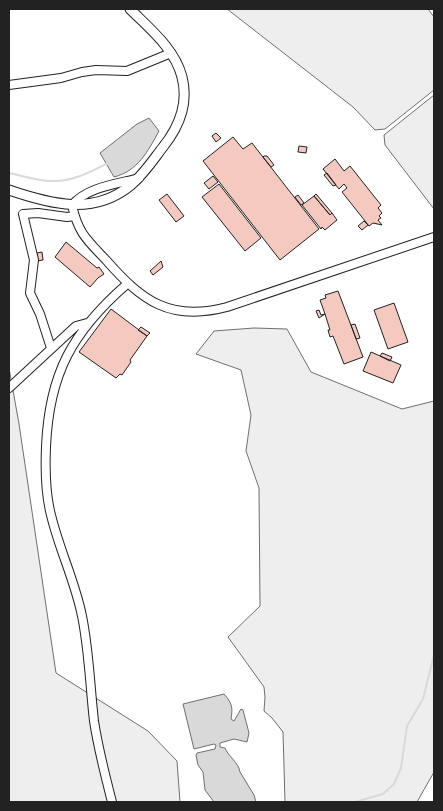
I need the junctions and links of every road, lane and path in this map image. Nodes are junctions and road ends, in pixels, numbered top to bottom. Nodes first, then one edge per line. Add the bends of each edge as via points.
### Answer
1 (130, 9) edge
2 (171, 53) junction
3 (9, 85) edge
4 (9, 190) edge
5 (72, 205) junction
6 (74, 216) junction
7 (434, 237) edge
8 (127, 284) junction
9 (87, 323) junction
10 (51, 348) junction
11 (9, 388) edge
12 (112, 802) edge

1 - 2 main road
2 - 3 street via 127,71 96,70
2 - 5 main road via 185,91 182,116 172,136 139,178 122,191 112,197
4 - 5 main road via 43,202
5 - 6 street
6 - 8 street via 86,238
6 - 10 street via 23,214 34,260 30,293
7 - 8 street via 215,310 187,311 166,307
8 - 9 street
9 - 10 street via 76,326
9 - 12 street via 55,384 47,430 46,484 51,516 80,604 98,744
10 - 11 street

